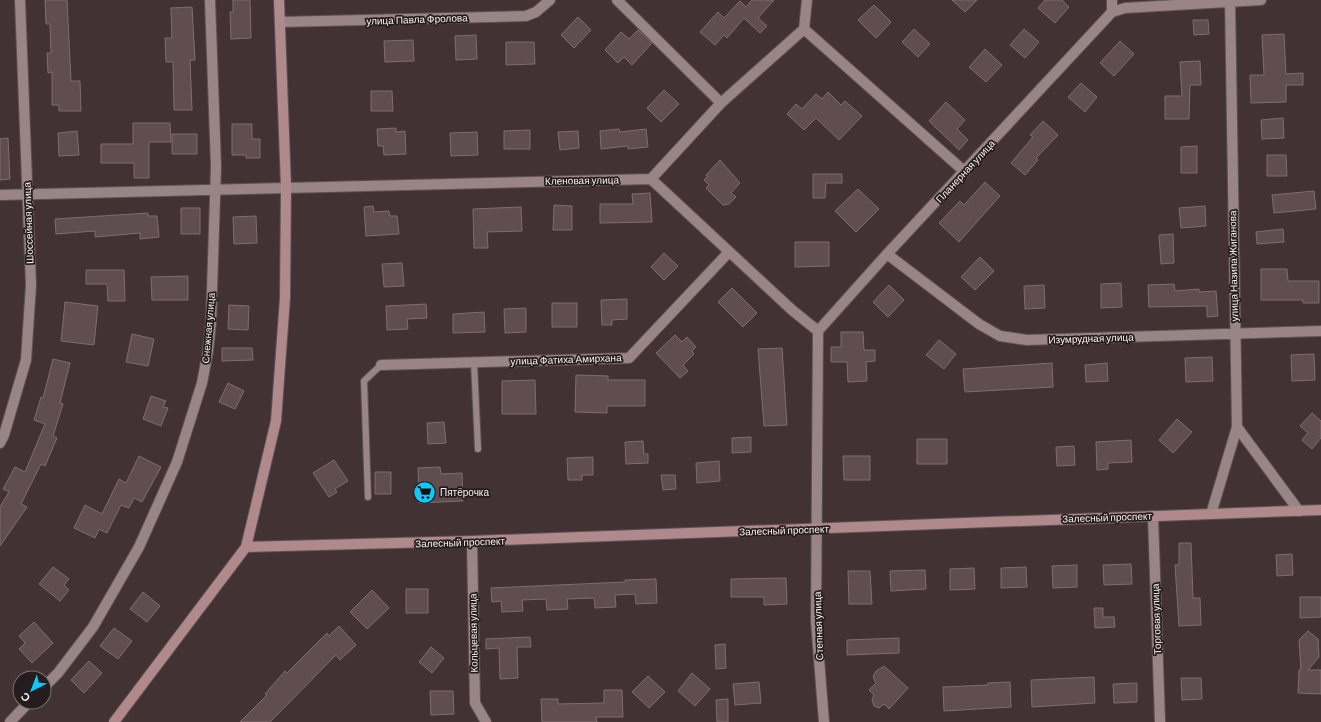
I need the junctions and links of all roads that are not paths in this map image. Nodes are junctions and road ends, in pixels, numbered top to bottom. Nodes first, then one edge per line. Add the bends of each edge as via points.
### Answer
1 (20, 0) edge
2 (210, 0) edge
3 (279, 0) edge
4 (550, 0) edge
5 (617, 0) edge
6 (807, 0) edge
7 (1112, 0) edge
8 (1261, 0) edge
9 (1230, 1) junction
10 (1112, 12) junction
11 (280, 22) junction
12 (804, 29) junction
13 (721, 103) junction
14 (965, 172) junction
15 (651, 179) junction
16 (286, 187) junction
17 (216, 189) junction
18 (27, 194) junction
19 (0, 195) edge
20 (729, 252) junction
21 (887, 254) junction
22 (1321, 331) edge
23 (818, 332) junction
24 (1234, 334) junction
25 (474, 362) junction
26 (381, 365) joint
27 (1237, 427) junction
28 (0, 443) edge
29 (478, 449) dead end
30 (368, 496) dead end
31 (1321, 510) edge
32 (1299, 511) junction
33 (1211, 514) junction
34 (1153, 516) junction
35 (818, 529) junction
36 (472, 541) junction
37 (246, 547) junction
38 (52, 679) edge
39 (21, 710) edge
40 (10, 722) edge
41 (114, 722) edge
42 (486, 722) edge
43 (824, 722) edge
44 (1160, 722) edge

1 - 18 street, Шоссейная улица
2 - 17 street, Снежная улица
3 - 11 main road
4 - 11 street, улица Павла Фролова via 536,12 526,16
5 - 13 street
6 - 12 street
7 - 10 street
8 - 9 street
9 - 10 street via 1125,8
9 - 24 street, улица Назипа Жиганова
10 - 14 street, Планерная улица
11 - 16 main road
12 - 13 street
12 - 14 street
13 - 15 street
14 - 21 street, Планерная улица
15 - 16 street, Кленовая улица
15 - 20 street
16 - 17 street, Кленовая улица
16 - 37 main road via 285,298 276,421
17 - 18 street, Кленовая улица
17 - 38 street, Снежная улица via 208,351 202,383 178,462 140,547 93,627
18 - 19 street, Кленовая улица
18 - 28 street, Шоссейная улица via 31,285 26,360
20 - 23 street
20 - 25 street, улица Фатиха Амирхана via 629,358
21 - 23 street, Планерная улица
21 - 24 street, Изумрудная улица via 979,324 1000,336 1027,340
22 - 24 street, Изумрудная улица
23 - 35 street, Степная улица
24 - 27 street, улица Назипа Жиганова
25 - 26 street, улица Фатиха Амирхана
25 - 29 lane
26 - 30 lane via 364,381
27 - 32 street
27 - 33 street, улица Назипа Жиганова
31 - 32 main road, Залесный проспект
32 - 33 main road, Залесный проспект
33 - 34 main road, Залесный проспект
34 - 35 main road, Залесный проспект
34 - 44 street, Торговая улица
35 - 36 main road, Залесный проспект
35 - 43 street, Степная улица via 816,621
36 - 37 main road, Залесный проспект
36 - 42 street, Кольцевая улица via 475,704
37 - 41 main road
39 - 40 street

